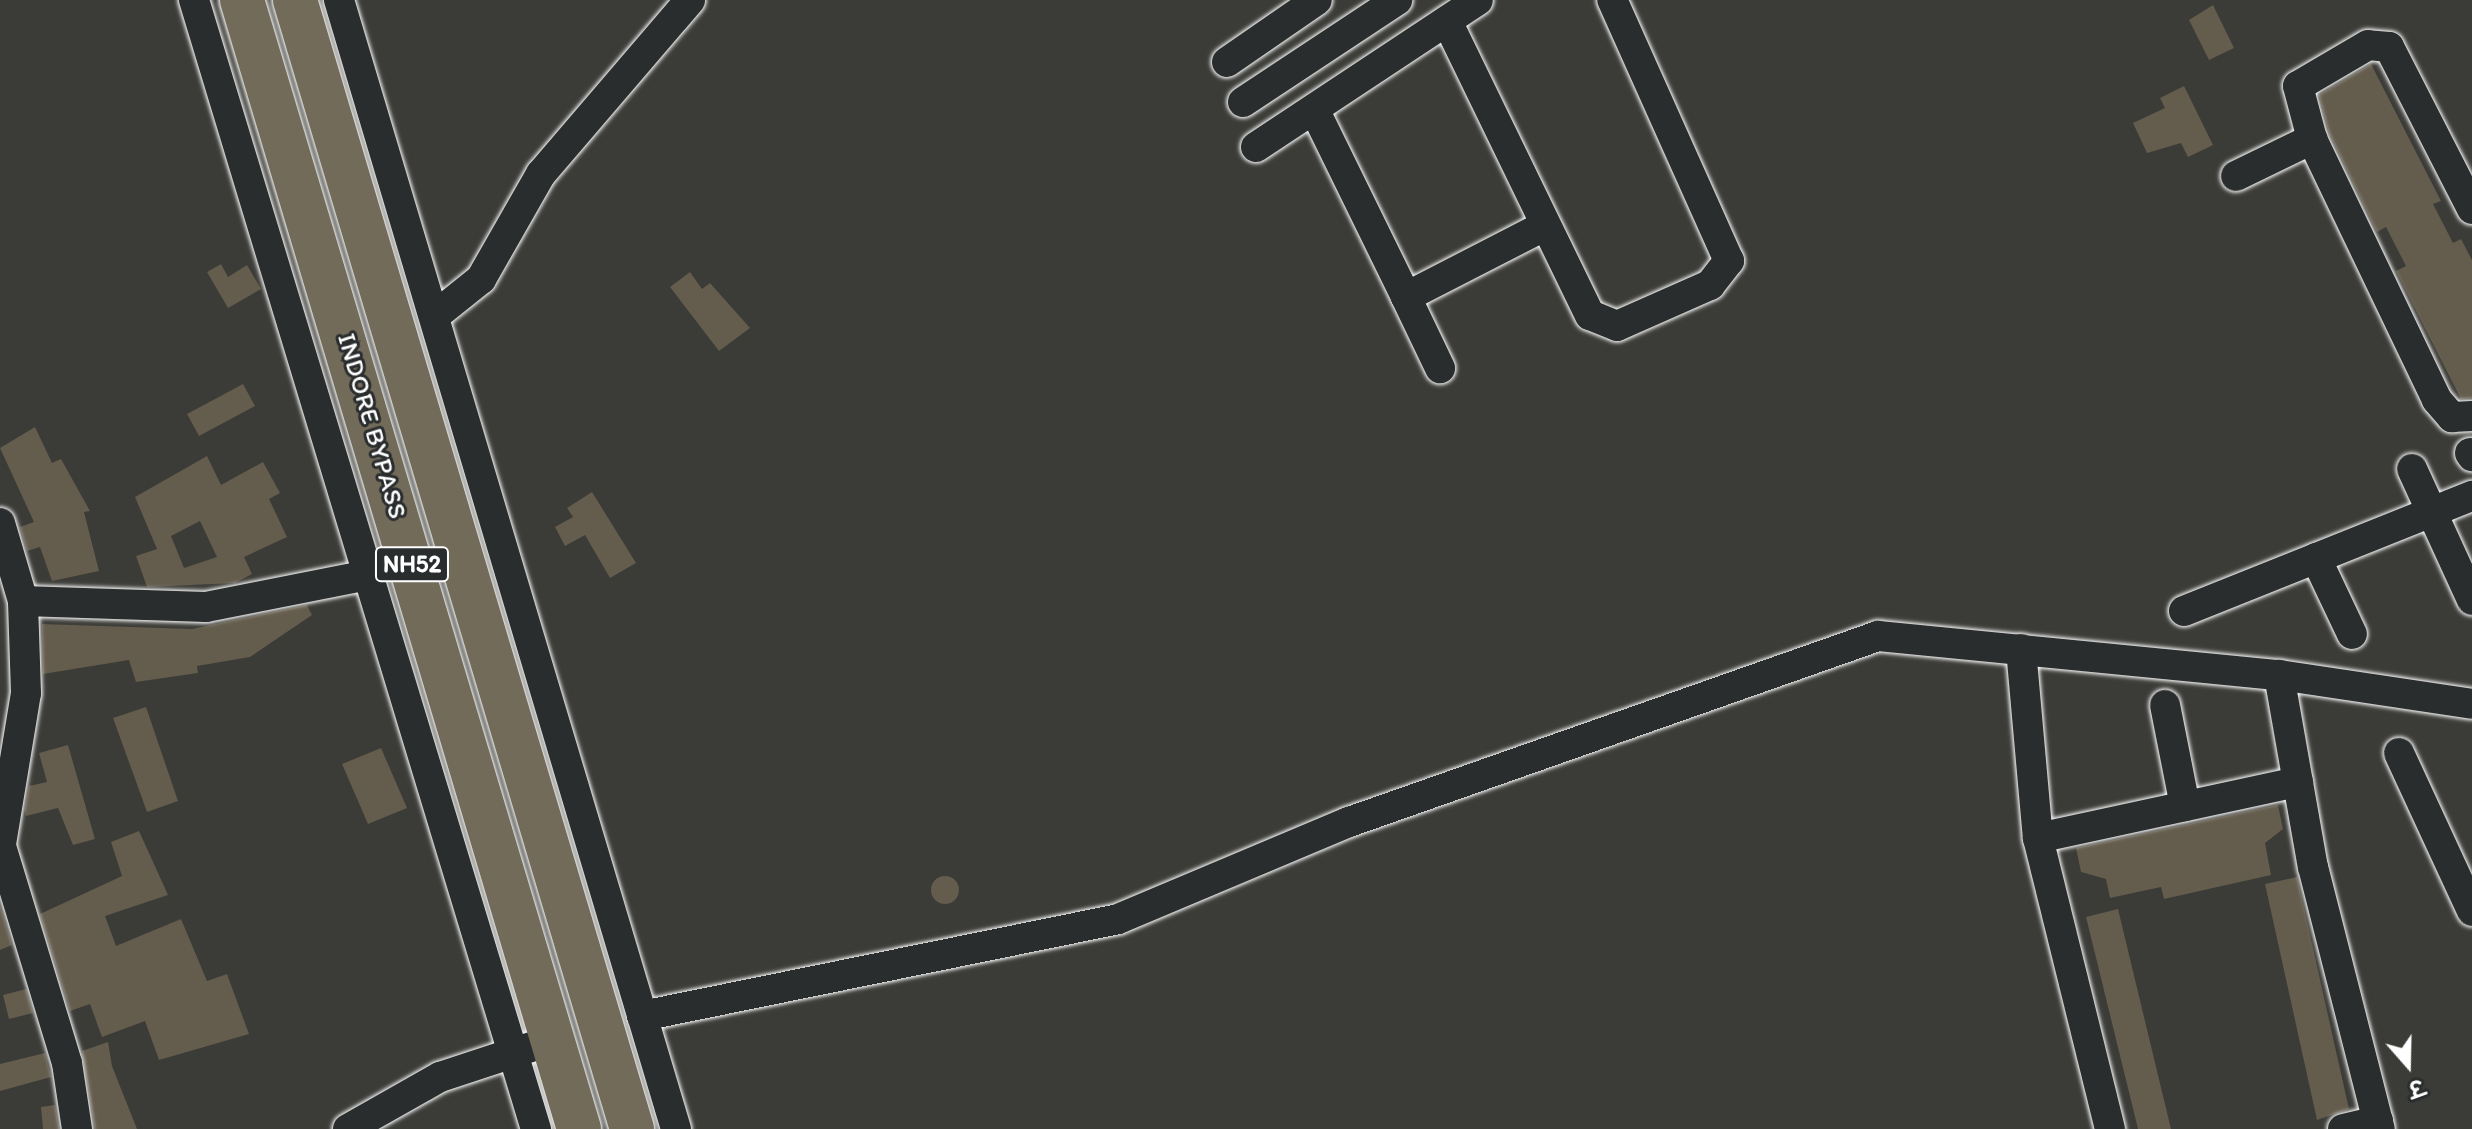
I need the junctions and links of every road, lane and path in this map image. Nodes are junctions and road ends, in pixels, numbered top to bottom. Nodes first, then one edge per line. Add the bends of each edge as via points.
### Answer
1 (194, 0) edge
2 (242, 0) edge
3 (295, 0) edge
4 (339, 0) edge
5 (690, 0) edge
6 (1317, 0) edge
7 (1397, 0) edge
8 (1612, 0) edge
9 (1464, 7) edge
10 (1227, 62) dead end
11 (1243, 102) dead end
12 (1315, 111) junction
13 (2312, 139) junction
14 (1256, 147) dead end
15 (2236, 176) dead end
16 (2472, 209) edge
17 (1544, 226) junction
18 (1406, 297) junction
19 (436, 315) junction
20 (1440, 368) dead end
21 (2472, 416) edge
22 (2412, 469) dead end
23 (2472, 496) edge
24 (2432, 513) junction
25 (0, 523) edge
26 (2316, 558) junction
27 (363, 576) junction
28 (2472, 600) edge
29 (23, 601) junction
30 (2184, 611) dead end
31 (2352, 634) dead end
32 (2021, 649) junction
33 (2279, 675) junction
34 (2472, 704) edge
35 (2165, 705) dead end
36 (2399, 753) dead end
37 (2298, 782) junction
38 (2185, 806) junction
39 (2038, 838) junction
40 (1, 848) edge
41 (2472, 911) edge
42 (642, 1016) junction
43 (533, 1046) junction
44 (2379, 1125) edge
45 (77, 1129) edge
46 (348, 1129) edge
47 (536, 1129) edge
48 (579, 1129) edge
49 (632, 1129) edge
50 (676, 1129) edge
51 (2110, 1129) edge
52 (2343, 1129) edge

1 - 27 street
2 - 43 highway, INDORE BYPASS / NH52
3 - 49 highway, INDORE BYPASS / NH52
4 - 19 street
5 - 19 street via 541,174 481,279
6 - 10 street
7 - 11 street
8 - 17 street via 1729,261 1710,285 1605,326 1590,315
9 - 12 street
9 - 17 street
12 - 14 street
12 - 18 street
13 - 15 street
13 - 16 street via 2298,86 2379,42 2389,47
13 - 21 street via 2437,400 2452,417
17 - 18 street
18 - 20 street
19 - 42 street
22 - 24 street
23 - 24 street
24 - 26 street
24 - 28 street
25 - 29 street
26 - 30 street
26 - 31 street
27 - 29 street via 206,607
27 - 43 street
29 - 40 street via 26,693
32 - 33 street
32 - 39 street
32 - 42 street via 1878,636 1349,822 1118,919
33 - 34 street
33 - 37 street
35 - 38 street
36 - 41 street
37 - 38 street
37 - 44 street
38 - 39 street
39 - 51 street
40 - 45 street via 67,1063
42 - 50 street
43 - 46 street via 440,1077
43 - 47 street
43 - 48 highway, INDORE BYPASS / NH52
44 - 52 street

